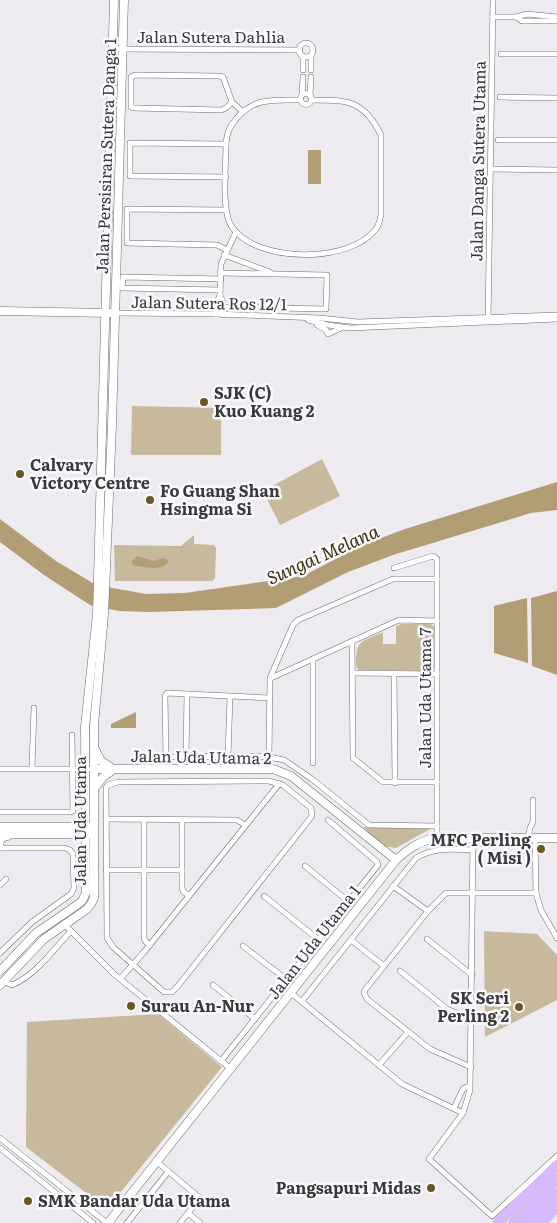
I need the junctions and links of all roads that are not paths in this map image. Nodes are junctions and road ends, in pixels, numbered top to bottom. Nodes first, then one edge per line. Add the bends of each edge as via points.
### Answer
1 (114, 0) edge
2 (124, 0) edge
3 (493, 0) edge
4 (494, 17) junction
5 (516, 17) junction
6 (557, 17) edge
7 (557, 21) edge
8 (113, 49) junction
9 (123, 50) junction
10 (300, 50) junction
11 (501, 54) dead end
12 (557, 54) edge
13 (311, 55) junction
14 (303, 56) junction
15 (303, 70) dead end
16 (311, 70) dead end
17 (303, 77) dead end
18 (311, 78) dead end
19 (500, 97) dead end
20 (301, 98) junction
21 (311, 98) junction
22 (557, 98) edge
23 (232, 102) junction
24 (242, 111) junction
25 (498, 140) dead end
26 (557, 140) edge
27 (226, 144) junction
28 (490, 169) junction
29 (557, 170) edge
30 (226, 178) junction
31 (226, 210) junction
32 (236, 232) junction
33 (225, 252) junction
34 (275, 274) junction
35 (221, 276) junction
36 (220, 292) junction
37 (228, 307) dead end
38 (0, 312) edge
39 (106, 313) junction
40 (115, 314) junction
41 (216, 314) junction
42 (223, 315) junction
43 (557, 315) edge
44 (303, 318) junction
45 (557, 319) edge
46 (488, 320) junction
47 (312, 322) junction
48 (328, 322) junction
49 (434, 322) junction
50 (344, 327) junction
51 (394, 568) dead end
52 (437, 579) junction
53 (101, 582) junction
54 (100, 614) junction
55 (437, 621) junction
56 (352, 641) junction
57 (313, 659) junction
58 (352, 673) junction
59 (394, 674) junction
60 (437, 674) junction
61 (270, 678) junction
62 (187, 694) junction
63 (230, 697) junction
64 (270, 698) junction
65 (34, 708) dead end
66 (72, 735) dead end
67 (94, 745) junction
68 (228, 756) junction
69 (186, 757) junction
70 (269, 757) junction
71 (313, 763) dead end
72 (0, 769) edge
73 (32, 769) junction
74 (73, 769) junction
75 (90, 769) junction
76 (114, 769) junction
77 (437, 782) junction
78 (395, 783) junction
79 (279, 784) junction
80 (94, 789) junction
81 (533, 800) dead end
82 (0, 812) edge
83 (86, 812) junction
84 (106, 819) junction
85 (144, 820) junction
86 (182, 820) junction
87 (328, 820) dead end
88 (245, 825) junction
89 (437, 826) junction
90 (0, 827) edge
91 (75, 830) junction
92 (90, 830) junction
93 (0, 834) edge
94 (33, 834) junction
95 (437, 838) junction
96 (473, 838) junction
97 (532, 838) junction
98 (557, 838) edge
99 (0, 848) edge
100 (409, 848) junction
101 (86, 849) junction
102 (383, 850) junction
103 (473, 850) junction
104 (396, 860) junction
105 (304, 866) dead end
106 (106, 870) junction
107 (144, 870) junction
108 (182, 870) junction
109 (386, 874) junction
110 (6, 879) dead end
111 (0, 885) edge
112 (393, 886) junction
113 (473, 892) junction
114 (536, 893) junction
115 (189, 896) junction
116 (264, 896) dead end
117 (348, 902) junction
118 (53, 906) junction
119 (428, 911) junction
120 (61, 916) junction
121 (68, 928) junction
122 (557, 938) edge
123 (427, 939) dead end
124 (319, 940) junction
125 (351, 940) junction
126 (150, 945) junction
127 (243, 946) dead end
128 (0, 953) edge
129 (133, 964) junction
130 (384, 966) junction
131 (0, 971) edge
132 (400, 971) dead end
133 (472, 975) junction
134 (120, 979) junction
135 (287, 980) junction
136 (1, 983) edge
137 (213, 985) dead end
138 (291, 993) junction
139 (302, 1001) junction
140 (256, 1019) junction
141 (471, 1019) junction
142 (408, 1032) junction
143 (221, 1061) junction
144 (379, 1064) junction
145 (471, 1067) junction
146 (231, 1069) junction
147 (469, 1086) junction
148 (454, 1108) junction
149 (463, 1113) junction
150 (0, 1138) edge
151 (0, 1148) edge
152 (557, 1156) edge
153 (157, 1162) junction
154 (557, 1165) edge
155 (168, 1172) junction
156 (557, 1179) edge
157 (557, 1194) edge
158 (557, 1206) edge
159 (188, 1214) junction
160 (557, 1216) edge
161 (93, 1223) edge
162 (108, 1223) edge
163 (126, 1223) edge
164 (180, 1223) edge
165 (200, 1223) edge
166 (498, 1223) edge
167 (514, 1223) edge
168 (528, 1223) edge
169 (541, 1223) edge
170 (550, 1223) edge

1 - 8 main road, Jalan Persisiran Sutera Danga 1
2 - 9 main road, Jalan Persisiran Sutera Danga 1
3 - 4 street, Jalan Danga Sutera Utama
4 - 5 street
4 - 28 street, Jalan Danga Sutera Utama
5 - 6 street via 527,14
5 - 7 street via 522,21
8 - 9 street, Jalan Sutera Dahlia
8 - 39 main road, Jalan Persisiran Sutera Danga 1
9 - 10 street, Jalan Sutera Dahlia
9 - 40 main road, Jalan Persisiran Sutera Danga 1
10 - 13 street via 303,44 309,44 313,49
10 - 14 street
11 - 12 street
13 - 14 street
13 - 16 street
14 - 15 street
17 - 20 street
18 - 21 street
19 - 22 street
20 - 21 street via 307,94
20 - 21 street via 307,105
20 - 24 street via 266,100
21 - 32 street via 351,103 367,113 375,124 381,144 381,215 377,227 351,247 330,253 295,254 268,250 245,240
23 - 23 street via 220,76 131,77 131,107 134,108 221,110
23 - 24 street
24 - 27 street via 230,126
25 - 26 street
27 - 30 street
27 - 30 street via 130,143 130,176
28 - 29 street
28 - 46 street, Jalan Danga Sutera Utama
30 - 31 street
31 - 32 street
31 - 33 street via 127,209 127,243 217,245
32 - 33 street
33 - 34 street
33 - 35 street
34 - 35 street
34 - 37 street, Jalan Sutera Ros 12/1 via 326,275 326,310
35 - 36 street
35 - 36 street via 123,277 122,288
36 - 41 street
36 - 42 street
38 - 39 main road
39 - 40 main road
39 - 53 main road, Jalan Persisiran Sutera Danga 1
40 - 41 street, Jalan Sutera Ros 12/1
40 - 53 main road, Jalan Persisiran Sutera Danga 1
41 - 42 street, Jalan Sutera Ros 12/1
42 - 44 street, Jalan Sutera Ros 12/1
43 - 46 street
44 - 47 street, Jalan Sutera Ros 12/1
44 - 48 street, Jalan Sutera Ros 12/1
45 - 46 street
46 - 49 street
47 - 48 street, Jalan Sutera Ros 12/1
47 - 50 street via 328,334
48 - 49 street
48 - 50 street
49 - 50 street
51 - 52 street, Jalan Uda Utama 7 via 433,556 437,559
52 - 55 street, Jalan Uda Utama 7
52 - 61 street via 393,580 298,620
53 - 54 main road, Jalan Persisiran Sutera Danga 1
54 - 67 main road, Jalan Uda Utama
54 - 75 main road, Jalan Uda Utama via 85,726
55 - 56 street via 399,620
55 - 60 street, Jalan Uda Utama 7
56 - 57 street
56 - 58 street
57 - 61 street
57 - 71 street
58 - 59 street
58 - 78 street via 353,758 383,782
59 - 60 street
59 - 78 street
60 - 77 street, Jalan Uda Utama 7
61 - 64 street
62 - 63 street
62 - 69 street
62 - 69 street via 172,692 165,696 166,756
63 - 64 street
63 - 68 street
64 - 70 street
65 - 73 street
66 - 74 street
67 - 75 main road, Jalan Uda Utama
67 - 76 main road via 101,761
68 - 69 street
68 - 70 street
70 - 89 street via 290,763 369,825
72 - 73 street
73 - 74 street
74 - 75 street
74 - 82 street via 73,811
75 - 76 main road, Jalan Uda Utama 2
75 - 80 main road, Jalan Uda Utama
75 - 83 main road, Jalan Uda Utama
76 - 80 main road via 103,776
76 - 102 main road, Jalan Uda Utama 2 via 273,769 291,776
77 - 78 street
77 - 89 street, Jalan Uda Utama 7
79 - 84 street via 270,781 112,782 106,788
79 - 88 street
79 - 129 street via 311,808 312,816 178,986 172,992 164,992
80 - 92 main road, Jalan Uda Utama
81 - 97 street
83 - 91 main road
83 - 92 main road, Jalan Uda Utama
84 - 85 street
84 - 106 street
85 - 86 street
85 - 107 street
86 - 88 street via 237,820
86 - 108 street
87 - 117 street via 378,866
88 - 115 street
89 - 95 street, Jalan Uda Utama 7
90 - 91 main road
91 - 92 main road
91 - 94 main road
91 - 101 main road
92 - 101 main road, Jalan Uda Utama
92 - 121 main road, Jalan Uda Utama via 94,898
93 - 94 main road
94 - 99 street via 4,837
95 - 96 main road, Jalan Uda Utama 1
95 - 100 main road, Jalan Uda Utama 1
96 - 97 main road, Jalan Uda Utama 1
96 - 103 street
97 - 98 main road, Jalan Uda Utama 1
97 - 114 street
99 - 118 street via 70,850 73,854 74,888 71,894
100 - 102 main road via 393,852
100 - 104 main road, Jalan Uda Utama 1
101 - 120 main road, Jalan Uda Utama via 84,897
102 - 104 main road, Jalan Uda Utama 2
102 - 109 main road via 389,862
103 - 112 street via 426,852 412,862
103 - 113 street
104 - 109 main road, Jalan Uda Utama 1
105 - 117 street
106 - 107 street
106 - 129 street via 106,938
107 - 108 street
107 - 126 street via 144,938
108 - 115 street via 183,891
109 - 138 main road, Jalan Uda Utama 1
110 - 111 street
112 - 119 street
112 - 125 street
113 - 114 street
113 - 119 street via 446,892
113 - 133 street
114 - 122 street via 541,910
115 - 126 street
116 - 124 street
117 - 124 street
118 - 120 street
118 - 128 street
119 - 130 street
120 - 131 main road, Jalan Uda Utama via 36,933
121 - 134 street
121 - 136 main road, Jalan Uda Utama via 44,939
121 - 136 street via 37,967 19,982 12,985
123 - 133 street
124 - 135 street
125 - 130 street
125 - 139 street
126 - 129 street
127 - 135 street
129 - 134 street
130 - 142 street via 364,994
132 - 141 street via 447,1009
133 - 141 street
134 - 143 street
135 - 140 street
137 - 140 street
138 - 139 street
138 - 146 main road, Jalan Uda Utama 1
139 - 144 street
140 - 143 street
141 - 145 street
142 - 144 street
142 - 145 street via 430,1049
143 - 146 street
144 - 148 street via 402,1084
145 - 147 street
146 - 153 main road, Jalan Uda Utama 1
147 - 148 street via 463,1089
147 - 149 street
148 - 149 street
149 - 152 street via 430,1160 491,1216
150 - 162 street
151 - 161 street
153 - 155 street
153 - 162 main road, Jalan Uda Utama 1
154 - 166 highway
155 - 159 street via 200,1198
155 - 163 street
156 - 167 highway
157 - 168 highway
158 - 169 highway
159 - 164 street
159 - 165 street
160 - 170 highway

